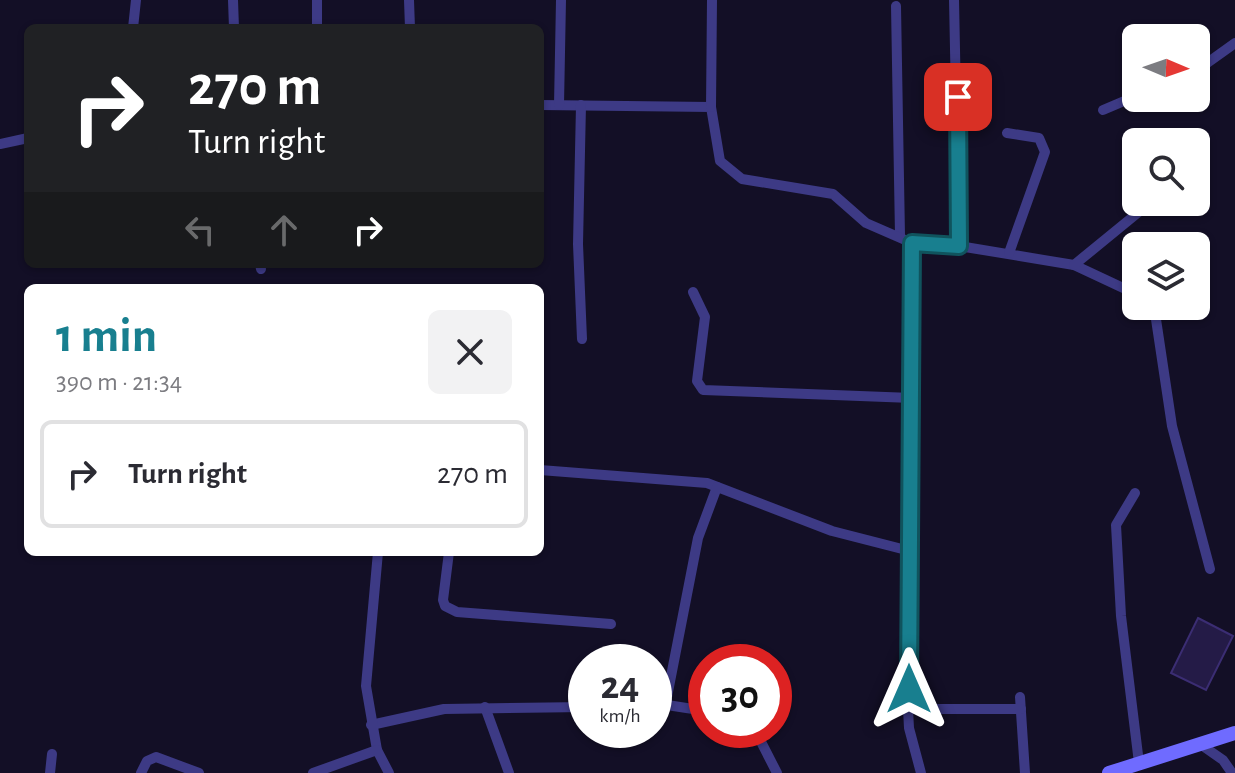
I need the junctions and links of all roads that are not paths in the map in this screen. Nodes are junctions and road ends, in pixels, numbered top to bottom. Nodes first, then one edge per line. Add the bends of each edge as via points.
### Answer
1 (136, 0) edge
2 (233, 0) edge
3 (317, 0) edge
4 (409, 0) edge
5 (561, 0) edge
6 (712, 0) edge
7 (954, 0) edge
8 (896, 6) dead end
9 (133, 24) edge
10 (234, 24) edge
11 (317, 24) edge
12 (410, 24) edge
13 (1235, 43) edge
14 (1210, 61) edge
15 (1122, 102) edge
16 (544, 105) edge
17 (559, 105) junction
18 (581, 105) junction
19 (711, 107) junction
20 (1103, 110) dead end
21 (1007, 133) dead end
22 (24, 139) edge
23 (0, 144) edge
24 (1134, 216) edge
25 (900, 236) junction
26 (912, 243) junction
27 (959, 246) junction
28 (1009, 253) junction
29 (1074, 265) junction
30 (1122, 287) edge
31 (693, 292) dead end
32 (1156, 320) edge
33 (582, 339) dead end
34 (912, 398) junction
35 (544, 470) edge
36 (717, 487) junction
37 (1135, 493) dead end
38 (910, 551) junction
39 (378, 556) edge
40 (448, 556) edge
41 (1210, 569) dead end
42 (611, 624) dead end
43 (672, 671) edge
44 (485, 707) junction
45 (568, 707) edge
46 (908, 709) junction
47 (371, 725) junction
48 (1235, 733) edge
49 (1200, 744) junction
50 (764, 748) edge
51 (377, 750) junction
52 (52, 754) dead end
53 (1139, 763) junction
54 (50, 773) edge
55 (141, 773) edge
56 (199, 773) edge
57 (313, 773) edge
58 (389, 773) edge
59 (509, 773) edge
60 (777, 773) edge
61 (921, 773) edge
62 (1025, 773) edge
63 (1109, 773) edge
64 (1232, 773) edge

1 - 9 street
2 - 10 street
3 - 11 street
4 - 12 street
5 - 17 street
6 - 19 street
7 - 27 street
8 - 25 street
13 - 14 street
15 - 20 street
16 - 17 street
17 - 18 street
18 - 19 street
18 - 33 street
19 - 25 street via 720,161 734,175 751,183 833,194 866,223
21 - 28 street via 1039,138 1045,152
22 - 23 street
24 - 29 street
25 - 26 street
26 - 27 street
26 - 34 street
27 - 28 street
28 - 29 street
29 - 30 street
31 - 34 street via 705,317 697,381 703,390
32 - 41 street via 1172,426
34 - 38 street
35 - 36 street
36 - 38 street via 832,531
36 - 43 street via 698,538
37 - 53 street via 1116,525
38 - 46 street
39 - 47 street via 366,673
40 - 42 street via 443,600 457,612
44 - 45 street
44 - 47 street via 444,709
44 - 59 street
46 - 61 street
46 - 62 street via 1020,703
47 - 51 street
48 - 49 main road
49 - 53 main road
49 - 64 street
50 - 60 street
51 - 57 street
51 - 58 street
52 - 54 street
53 - 63 main road
55 - 56 street via 156,757

